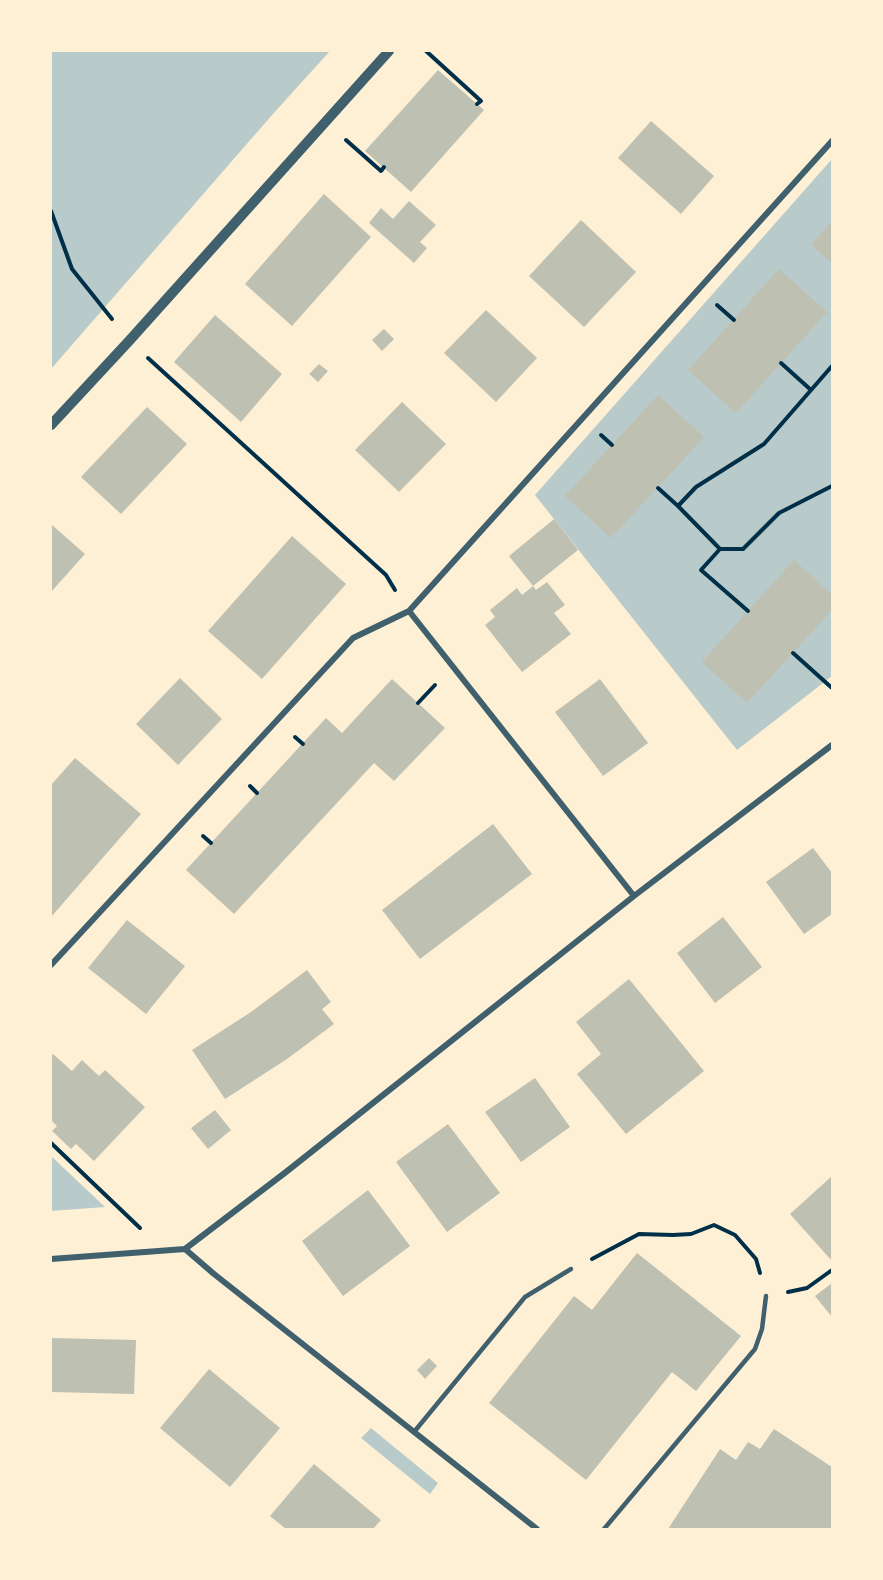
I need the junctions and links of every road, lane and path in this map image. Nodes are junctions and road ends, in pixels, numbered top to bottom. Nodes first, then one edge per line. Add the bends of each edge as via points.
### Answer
1 (389, 51) edge
2 (426, 51) edge
3 (477, 104) dead end
4 (326, 121) junction
5 (832, 141) edge
6 (384, 167) dead end
7 (51, 212) edge
8 (129, 341) junction
9 (781, 363) dead end
10 (832, 366) edge
11 (811, 390) junction
12 (51, 425) edge
13 (832, 486) edge
14 (658, 488) dead end
15 (678, 506) junction
16 (720, 549) junction
17 (409, 611) junction
18 (748, 611) dead end
19 (793, 653) dead end
20 (832, 688) edge
21 (832, 745) edge
22 (634, 896) junction
23 (51, 965) edge
24 (51, 1143) edge
25 (185, 1249) junction
26 (164, 1251) junction
27 (51, 1259) edge
28 (571, 1269) joint
29 (832, 1270) edge
30 (766, 1296) junction
31 (414, 1432) junction
32 (537, 1529) edge
33 (604, 1529) edge

1 - 4 street
2 - 3 path via 481,100
4 - 6 path via 381,171
4 - 8 street
5 - 17 street
7 - 8 path via 72,269
8 - 12 street
8 - 17 path via 386,575
9 - 11 path
10 - 11 path
11 - 15 path via 764,444 696,487
13 - 16 path via 779,513 743,549
14 - 15 path
15 - 16 path
16 - 18 path via 701,570
17 - 22 street
17 - 23 street via 353,638
19 - 20 path
21 - 22 street
22 - 25 street
24 - 26 path
25 - 26 street
25 - 31 street
26 - 27 street
28 - 30 path via 639,1234 692,1234 714,1225 735,1235 756,1259
28 - 31 lane via 525,1297
29 - 30 path via 807,1288
30 - 33 lane via 755,1349
31 - 32 street

